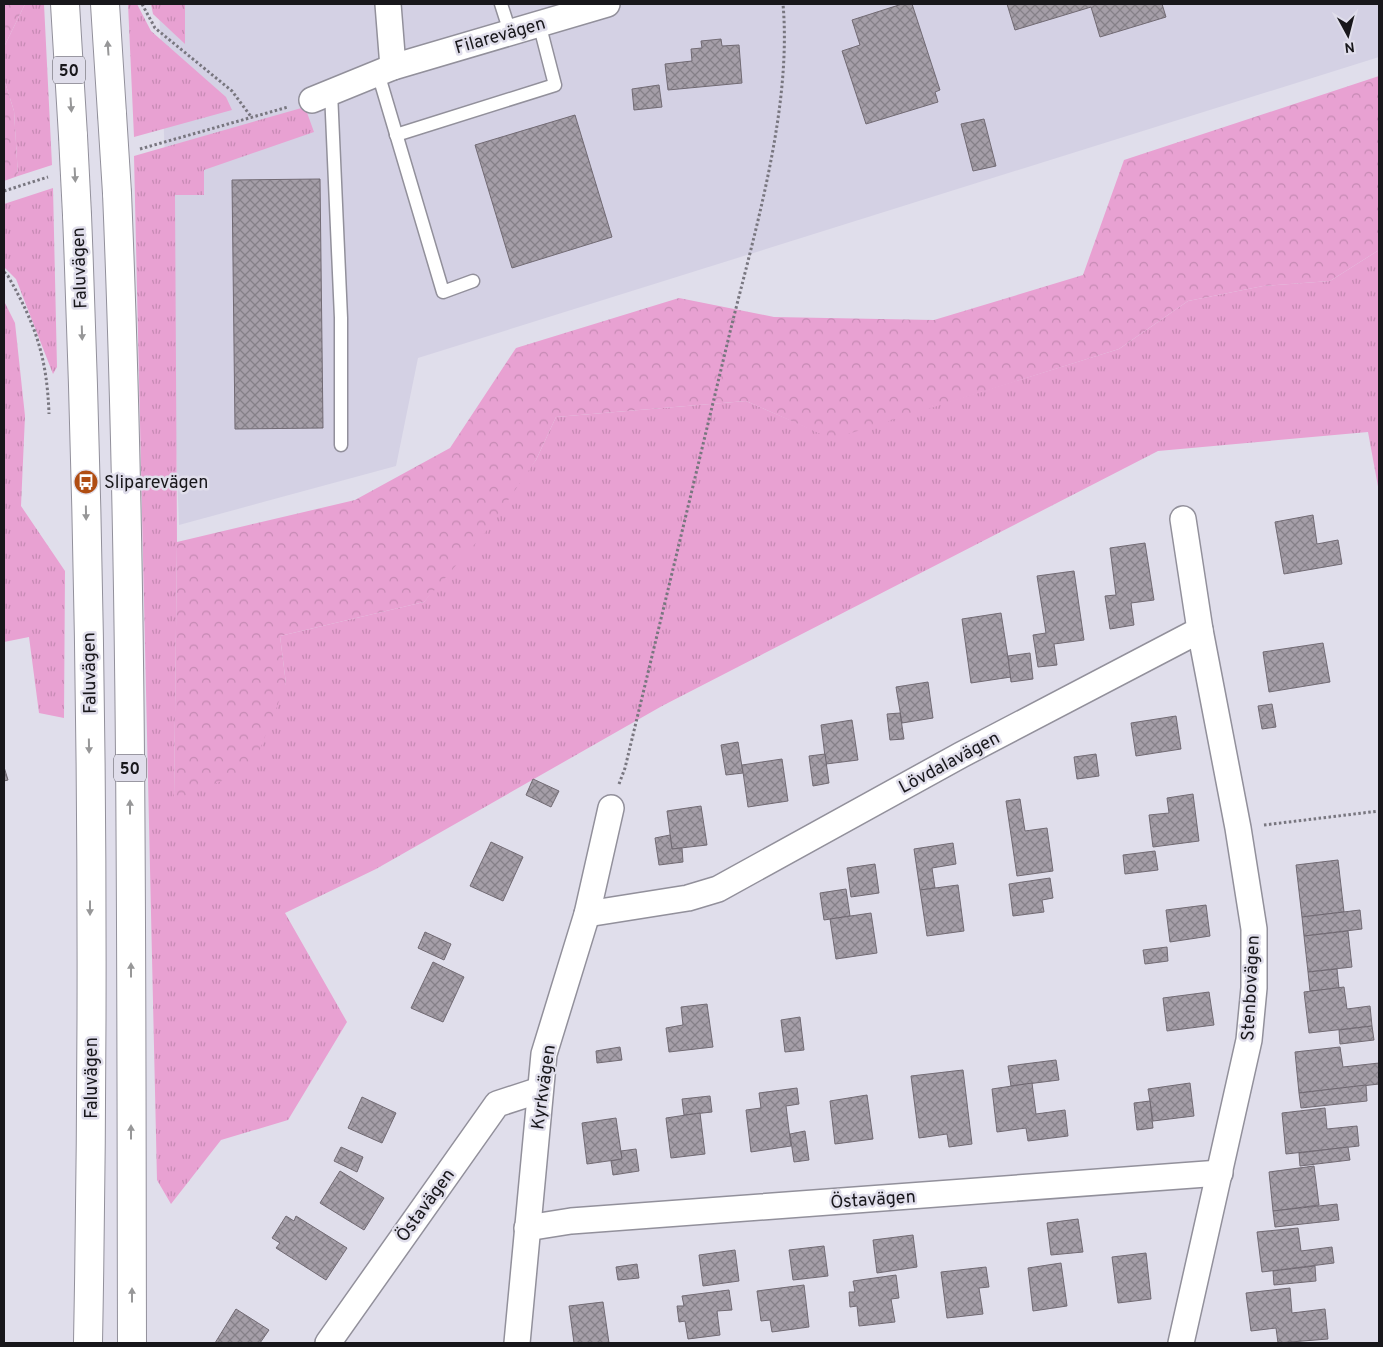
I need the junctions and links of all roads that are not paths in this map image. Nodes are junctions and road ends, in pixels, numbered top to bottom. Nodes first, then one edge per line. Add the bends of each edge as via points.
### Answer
1 (65, 4) edge
2 (105, 4) edge
3 (388, 4) edge
4 (501, 4) edge
5 (607, 4) edge
6 (539, 23) junction
7 (510, 32) junction
8 (385, 70) junction
9 (322, 96) joint
10 (396, 135) junction
11 (473, 281) dead end
12 (341, 445) dead end
13 (1183, 519) dead end
14 (1200, 630) junction
15 (610, 808) road end
16 (587, 914) junction
17 (540, 1090) junction
18 (1220, 1173) junction
19 (527, 1228) junction
20 (88, 1343) edge
21 (132, 1343) edge
22 (328, 1343) edge
23 (517, 1343) edge
24 (1181, 1343) edge

1 -> 20 highway, Faluvägen / 50, bridge via 77,215 88,571 91,1093
21 -> 2 highway, 50, bridge via 129,612 124,365
3 - 8 street
4 - 7 lane
5 - 6 street, Filarevägen
6 - 7 street, Filarevägen
6 - 10 lane via 555,85
7 - 8 street, Filarevägen
8 - 9 street, Filarevägen
8 - 10 lane
9 - 12 lane via 341,318
10 - 11 lane via 443,292
13 - 14 street
14 - 16 street, Lövdalavägen via 961,755 718,889 688,898
14 - 18 street, Stenbovägen via 1254,929 1254,988 1249,1040
15 - 16 street, Kyrkvägen
16 - 17 street, Kyrkvägen via 544,1054
17 - 19 street, Kyrkvägen
17 - 22 street, Östavägen via 497,1104
18 - 19 street, Östavägen via 571,1221
18 - 24 street, Stenbovägen
19 - 23 street, Kyrkvägen

